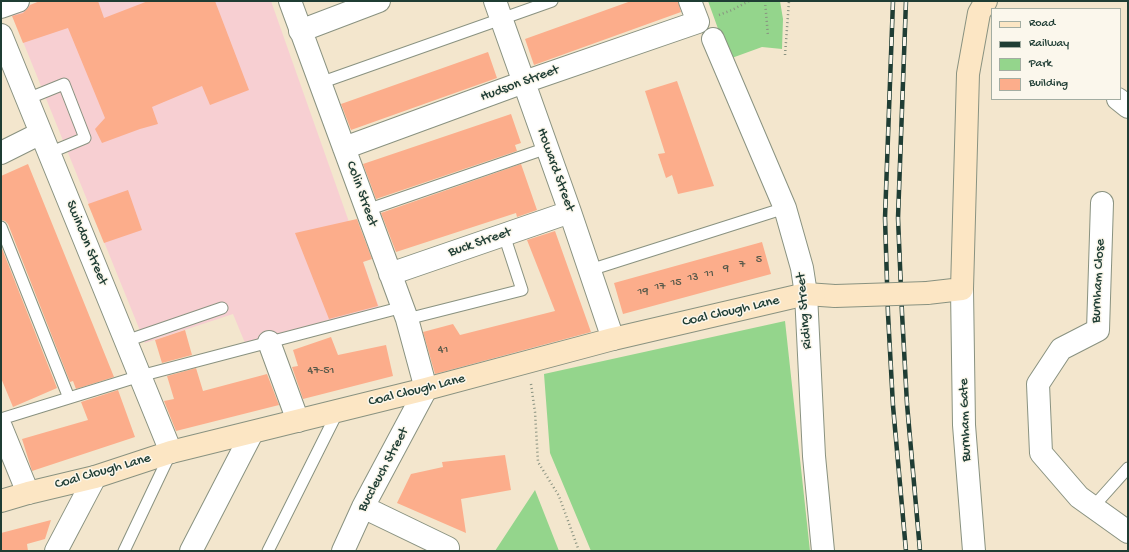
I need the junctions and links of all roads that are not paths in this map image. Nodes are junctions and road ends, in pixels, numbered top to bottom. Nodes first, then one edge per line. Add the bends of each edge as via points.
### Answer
1 (18, 1) edge
2 (290, 1) edge
3 (379, 1) edge
4 (552, 1) edge
5 (690, 1) edge
6 (1, 7) edge
7 (498, 10) edge
8 (986, 12) edge
9 (300, 31) junction
10 (1, 35) edge
11 (713, 39) dead end
12 (524, 82) junction
13 (320, 83) junction
14 (27, 98) junction
15 (1119, 100) edge
16 (1128, 107) edge
17 (41, 133) junction
18 (344, 148) junction
19 (547, 148) junction
20 (1, 153) edge
21 (49, 153) junction
22 (1102, 203) dead end
23 (785, 208) junction
24 (367, 210) junction
25 (570, 212) junction
26 (1, 227) edge
27 (504, 235) junction
28 (590, 270) junction
29 (390, 274) junction
30 (962, 289) junction
31 (806, 294) junction
32 (222, 308) dead end
33 (405, 313) junction
34 (613, 339) junction
35 (126, 341) junction
36 (269, 342) junction
37 (140, 376) junction
38 (426, 389) junction
39 (69, 398) junction
40 (338, 411) junction
41 (1, 419) edge
42 (298, 421) junction
43 (1, 427) edge
44 (252, 433) junction
45 (171, 452) junction
46 (1128, 468) edge
47 (95, 477) junction
48 (28, 493) junction
49 (1, 501) edge
50 (363, 507) junction
51 (1093, 507) junction
52 (1128, 532) edge
53 (448, 548) dead end
54 (56, 551) edge
55 (124, 551) edge
56 (191, 551) edge
57 (268, 551) edge
58 (343, 551) edge
59 (823, 551) edge
60 (974, 551) edge

1 - 6 street
2 - 9 street, Colin Street
3 - 9 street
4 - 7 lane
5 - 12 street, Hudson Street via 698,22
7 - 12 street, Howard Street
7 - 13 lane
8 - 30 main road via 968,74
9 - 13 street, Colin Street
10 - 14 street, Swindon Street via 11,70
11 - 23 street, Riding Street
12 - 18 street, Hudson Street
12 - 19 street, Howard Street
13 - 18 street, Colin Street
14 - 17 street, Swindon Street
14 - 21 lane via 64,84 85,138
15 - 16 street
17 - 20 street
17 - 21 street, Swindon Street
18 - 24 street, Colin Street
19 - 24 lane
19 - 25 street, Howard Street
21 - 35 street, Swindon Street
22 - 51 street, Burnham Close via 1098,330 1061,349 1038,384 1041,453 1079,497
23 - 28 lane
23 - 31 street, Riding Street via 802,268
24 - 29 street, Colin Street
25 - 27 street, Buck Street
25 - 28 street, Howard Street
26 - 39 lane
27 - 29 street, Buck Street
27 - 33 lane via 522,290
28 - 34 street, Howard Street
29 - 33 street, Colin Street
30 - 31 main road, Coal Clough Lane, bridge via 927,293 835,296
30 - 60 street, Burnham Gate via 964,425
31 - 34 main road, Coal Clough Lane
31 - 59 street, Riding Street via 814,456
32 - 35 lane
33 - 36 lane
33 - 38 street, Colin Street
34 - 38 main road, Coal Clough Lane
35 - 37 street, Swindon Street
36 - 37 lane
36 - 42 street
37 - 39 lane
37 - 45 street, Swindon Street
38 - 40 main road, Coal Clough Lane
38 - 50 street, Buccleuch Street
39 - 41 lane
40 - 42 main road, Coal Clough Lane
40 - 57 lane
42 - 44 main road, Coal Clough Lane
43 - 48 street
44 - 45 main road, Coal Clough Lane
44 - 56 street
45 - 47 main road, Coal Clough Lane
45 - 55 lane
46 - 51 lane
47 - 48 main road, Coal Clough Lane
47 - 54 street
48 - 49 main road, Coal Clough Lane
50 - 53 street
50 - 58 street, Buccleuch Street
51 - 52 street, Burnham Close

